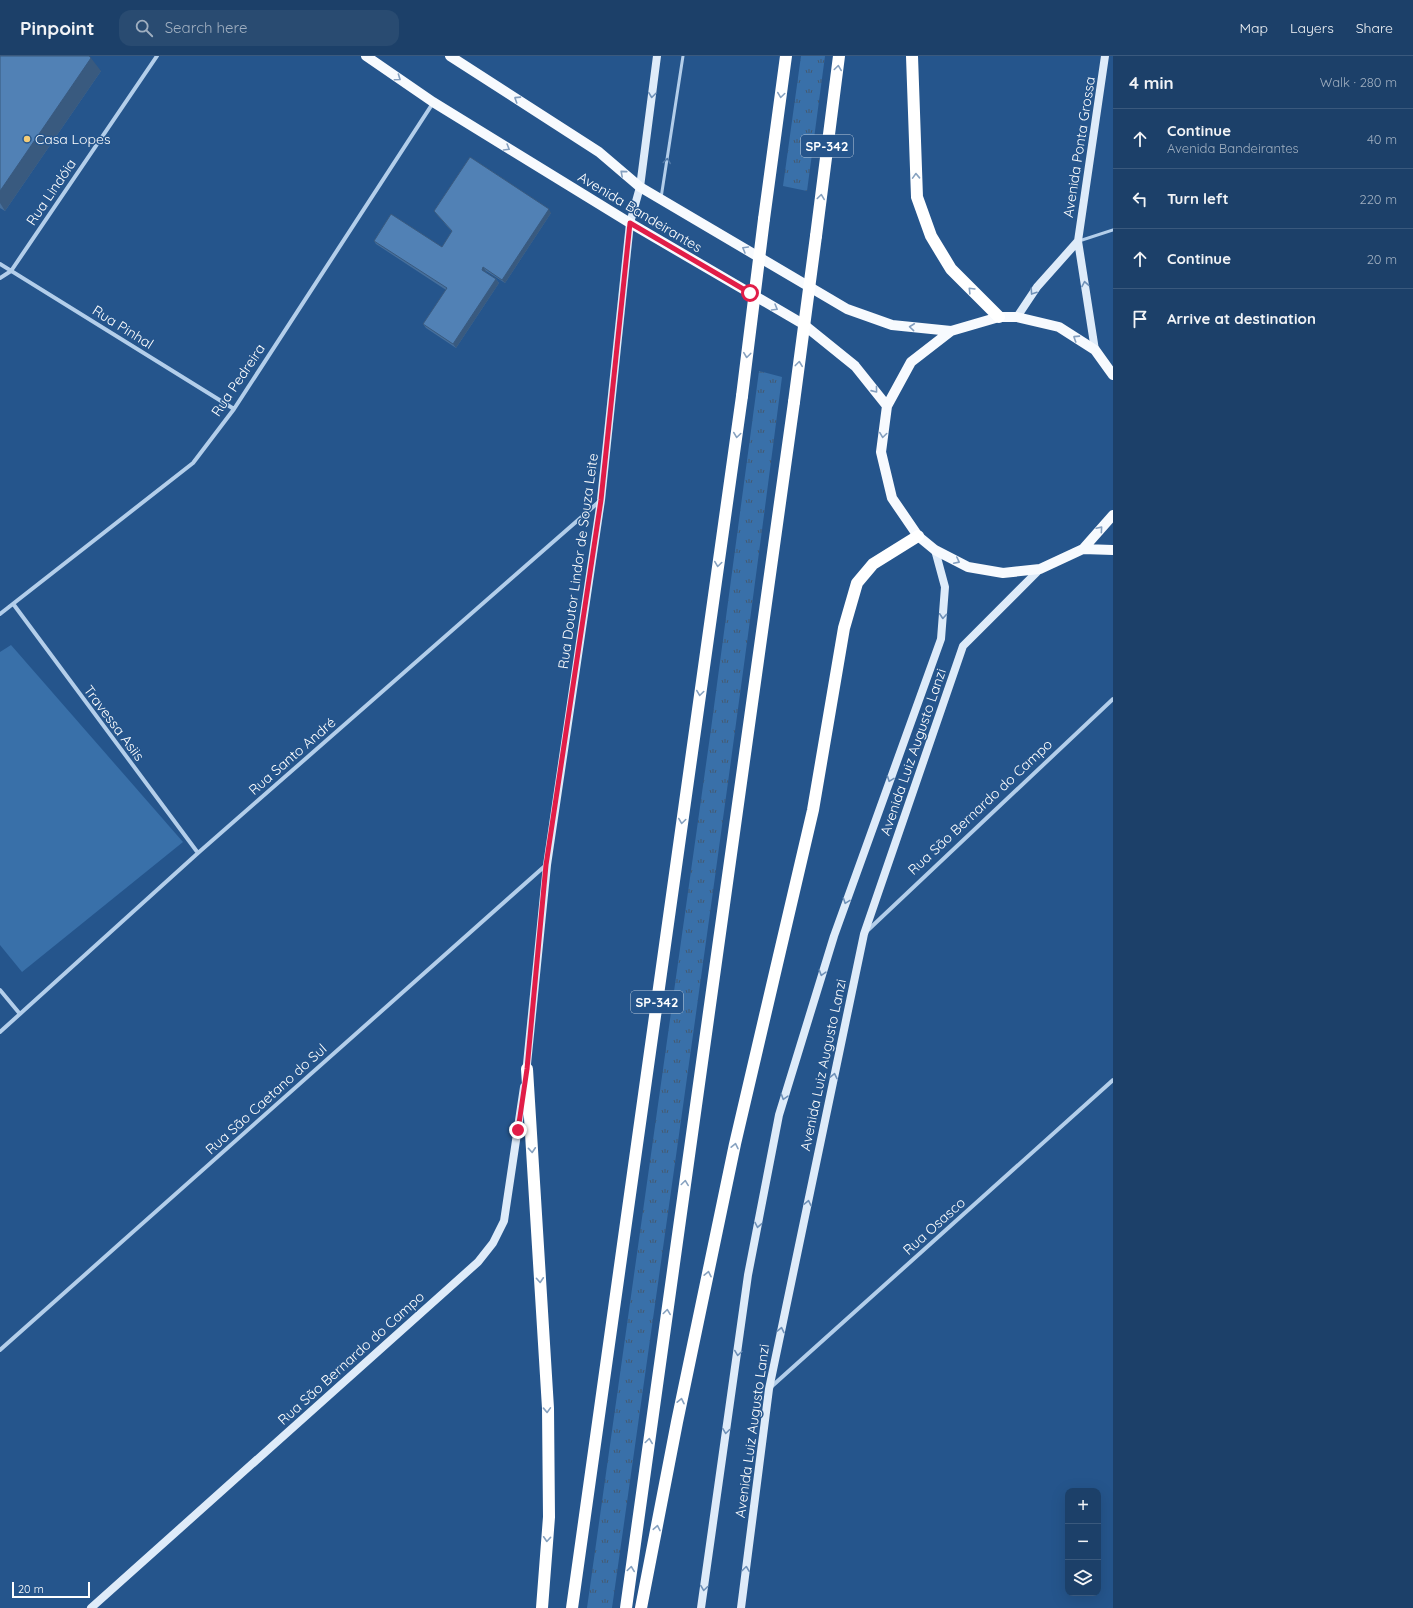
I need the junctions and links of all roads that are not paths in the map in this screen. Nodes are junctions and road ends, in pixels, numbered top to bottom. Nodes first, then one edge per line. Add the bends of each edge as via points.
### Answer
1 (157, 56) edge
2 (366, 56) edge
3 (450, 56) edge
4 (657, 56) edge
5 (682, 56) edge
6 (786, 56) edge
7 (839, 56) edge
8 (912, 56) edge
9 (1105, 56) edge
10 (433, 102) junction
11 (640, 187) junction
12 (661, 200) junction
13 (630, 223) junction
14 (1113, 230) edge
15 (1078, 241) junction
16 (0, 264) edge
17 (11, 271) junction
18 (0, 278) edge
19 (999, 317) junction
20 (1017, 317) junction
21 (951, 331) junction
22 (1095, 350) junction
23 (1113, 375) edge
24 (887, 406) junction
25 (234, 409) junction
26 (601, 500) junction
27 (1113, 515) edge
28 (918, 536) junction
29 (1083, 549) junction
30 (935, 550) junction
31 (1113, 550) edge
32 (1040, 569) junction
33 (14, 605) junction
34 (0, 614) edge
35 (1113, 699) edge
36 (198, 853) junction
37 (546, 865) junction
38 (864, 934) junction
39 (0, 990) edge
40 (20, 1014) junction
41 (0, 1032) edge
42 (527, 1069) junction
43 (1113, 1080) edge
44 (0, 1350) edge
45 (769, 1389) junction
46 (91, 1608) edge
47 (542, 1608) edge
48 (572, 1608) edge
49 (626, 1608) edge
50 (641, 1608) edge
51 (701, 1608) edge
52 (741, 1608) edge

1 - 17 street, Rua Lindóia
2 -> 10 main road, Avenida Bandeirantes
11 -> 3 main road, Avenida Bandeirantes via 599,152
4 -> 11 street, Rua Doutor Lindor de Souza Leite
12 -> 5 lane
6 -> 48 highway, SP-342, bridge via 742,396
49 -> 7 highway, SP-342, bridge via 794,402
19 -> 8 highway via 951,269 932,236 917,197
9 - 15 street, Avenida Ponta Grossa
10 -> 13 main road, Avenida Bandeirantes
10 - 25 street, Rua Pedreira
11 - 12 main road, Avenida Bandeirantes
11 - 13 street, Rua Doutor Lindor de Souza Leite
21 -> 12 main road, Avenida Bandeirantes via 892,325 847,309
13 -> 24 main road, Avenida Bandeirantes via 803,324 855,366
13 - 26 street, Rua Doutor Lindor de Souza Leite
14 - 15 lane
15 -> 20 street via 1037,287
22 -> 15 street, Avenida Ponta Grossa
16 - 17 street, Rua Pinhal
17 - 18 street, Rua Lindóia
17 - 25 street, Rua Pinhal
19 - 20 main road, Avenida Bandeirantes
19 - 21 main road, Avenida Bandeirantes
22 -> 20 main road, Avenida Bandeirantes via 1058,327
21 - 24 main road, Avenida Bandeirantes via 912,362
22 - 23 main road, Avenida Bandeirantes
24 -> 28 main road, Avenida Bandeirantes via 881,452 892,498
25 - 33 street, Rua Pedreira via 193,463
26 - 36 street, Rua Santo André
26 - 37 street, Rua Doutor Lindor de Souza Leite
29 -> 27 main road, Avenida Bandeirantes
28 - 30 main road, Avenida Bandeirantes
50 -> 28 highway via 733,1152 813,810 844,628 857,583 873,564
29 - 31 main road, Avenida Bandeirantes
29 - 32 main road, Avenida Bandeirantes
30 -> 32 main road, Avenida Bandeirantes via 968,566 1003,573
30 -> 51 street, Avenida Luiz Augusto Lanzi via 945,587 941,639 834,936 779,1115 748,1276
32 - 38 street, Avenida Luiz Augusto Lanzi via 963,646
33 - 34 street, Rua Pedreira
33 - 36 street, Travessa Asiis
35 - 38 street, Rua São Bernardo do Campo
36 - 40 street, Rua Santo André
37 - 42 street, Rua Doutor Lindor de Souza Leite
37 - 44 street, Rua São Caetano do Sul
45 -> 38 street, Avenida Luiz Augusto Lanzi
39 - 40 street
40 - 41 street, Rua Santo André
42 - 46 street, Rua São Bernardo do Campo via 504,1221 493,1243 478,1262
42 -> 47 highway via 548,1408 549,1517
43 - 45 street, Rua Osasco
52 -> 45 street, Avenida Luiz Augusto Lanzi

